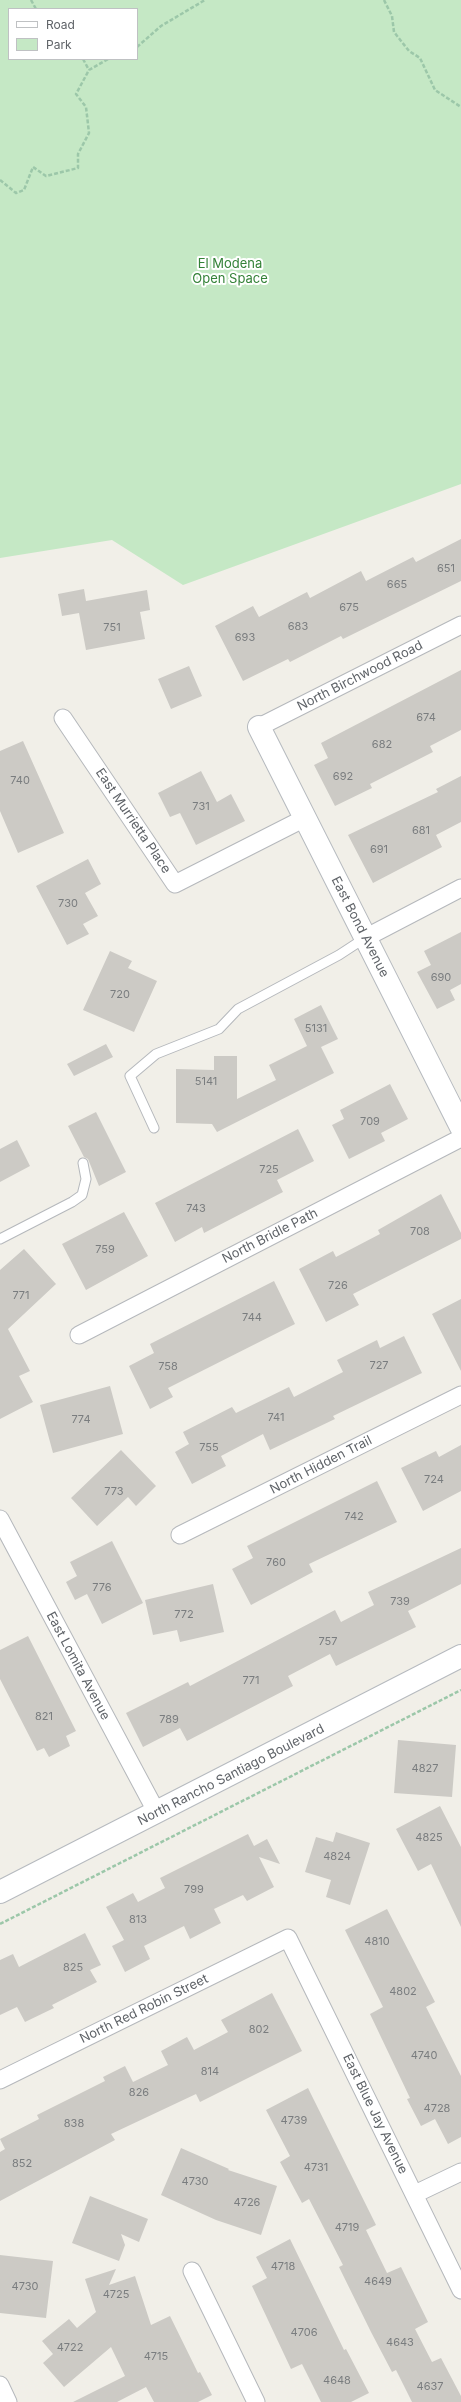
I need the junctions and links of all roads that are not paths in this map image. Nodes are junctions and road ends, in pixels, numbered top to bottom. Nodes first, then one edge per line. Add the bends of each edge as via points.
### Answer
1 (461, 625) edge
2 (62, 718) dead end
3 (259, 727) joint
4 (305, 818) junction
5 (461, 888) edge
6 (365, 938) junction
7 (154, 1128) dead end
8 (461, 1128) edge
9 (461, 1138) edge
10 (83, 1163) dead end
11 (0, 1239) edge
12 (79, 1335) dead end
13 (461, 1395) edge
14 (0, 1519) edge
15 (180, 1535) dead end
16 (461, 1656) edge
17 (157, 1813) junction
18 (0, 1892) edge
19 (288, 1938) joint
20 (0, 2080) edge
21 (461, 2172) edge
22 (415, 2194) junction
23 (192, 2271) dead end
24 (461, 2290) edge
25 (0, 2385) edge
26 (8, 2402) edge
27 (256, 2402) edge

1 - 3 street, North Birchwood Road
2 - 4 street, East Murrietta Place via 175,884
3 - 4 street, East Bond Avenue
4 - 6 street, East Bond Avenue
5 - 6 street
6 - 7 lane via 238,1009 220,1029 156,1054 130,1076
6 - 8 street, East Bond Avenue
9 - 12 street, North Bridle Path
10 - 11 lane via 86,1179 82,1195
13 - 15 street, North Hidden Trail
14 - 17 street, East Lomita Avenue
16 - 17 street, North Rancho Santiago Boulevard
17 - 18 street, North Rancho Santiago Boulevard
19 - 20 street, North Red Robin Street
19 - 22 street, East Blue Jay Avenue
21 - 22 street
22 - 24 street, East Blue Jay Avenue
23 - 27 street
25 - 26 street

